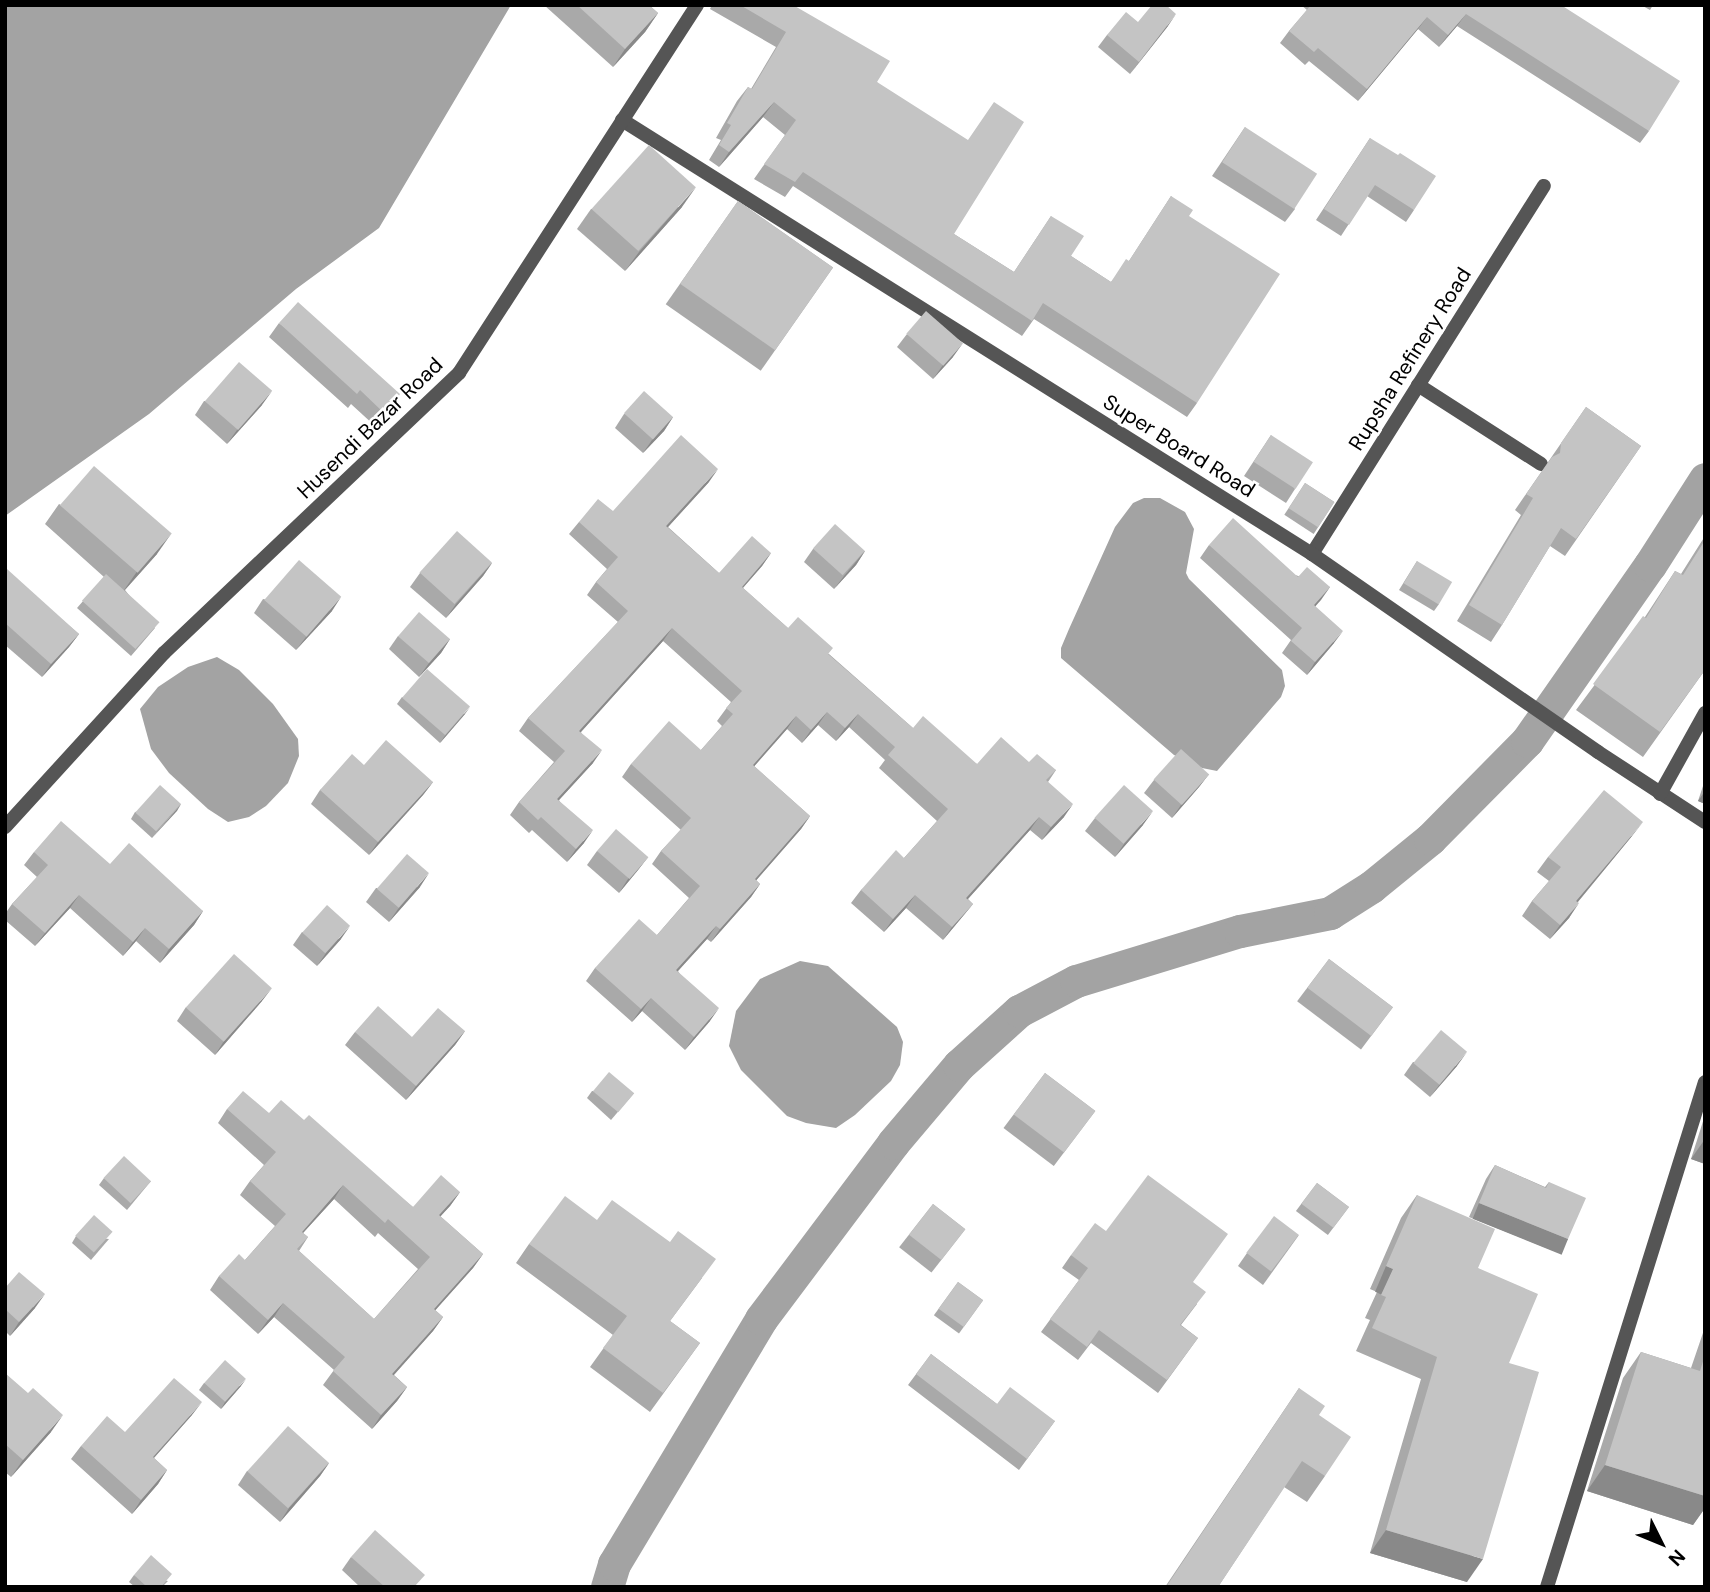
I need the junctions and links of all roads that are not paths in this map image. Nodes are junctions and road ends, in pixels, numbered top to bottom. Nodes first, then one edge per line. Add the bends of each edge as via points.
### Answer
1 (697, 5) edge
2 (622, 120) junction
3 (1544, 186) dead end
4 (1418, 384) junction
5 (1541, 464) dead end
6 (1312, 554) junction
7 (1705, 713) edge
8 (1660, 794) junction
9 (1705, 822) edge
10 (5, 827) edge
11 (1705, 1082) edge
12 (1547, 1587) edge

1 - 2 street, Husendi Bazar Road
2 - 6 street, Super Board Road
2 - 10 street, Husendi Bazar Road via 459,373 164,653
3 - 4 street, Rupsha Refinery Road
4 - 5 street
4 - 6 street, Rupsha Refinery Road
6 - 8 street, Super Board Road
7 - 8 street
8 - 9 street, Super Board Road
11 - 12 street

